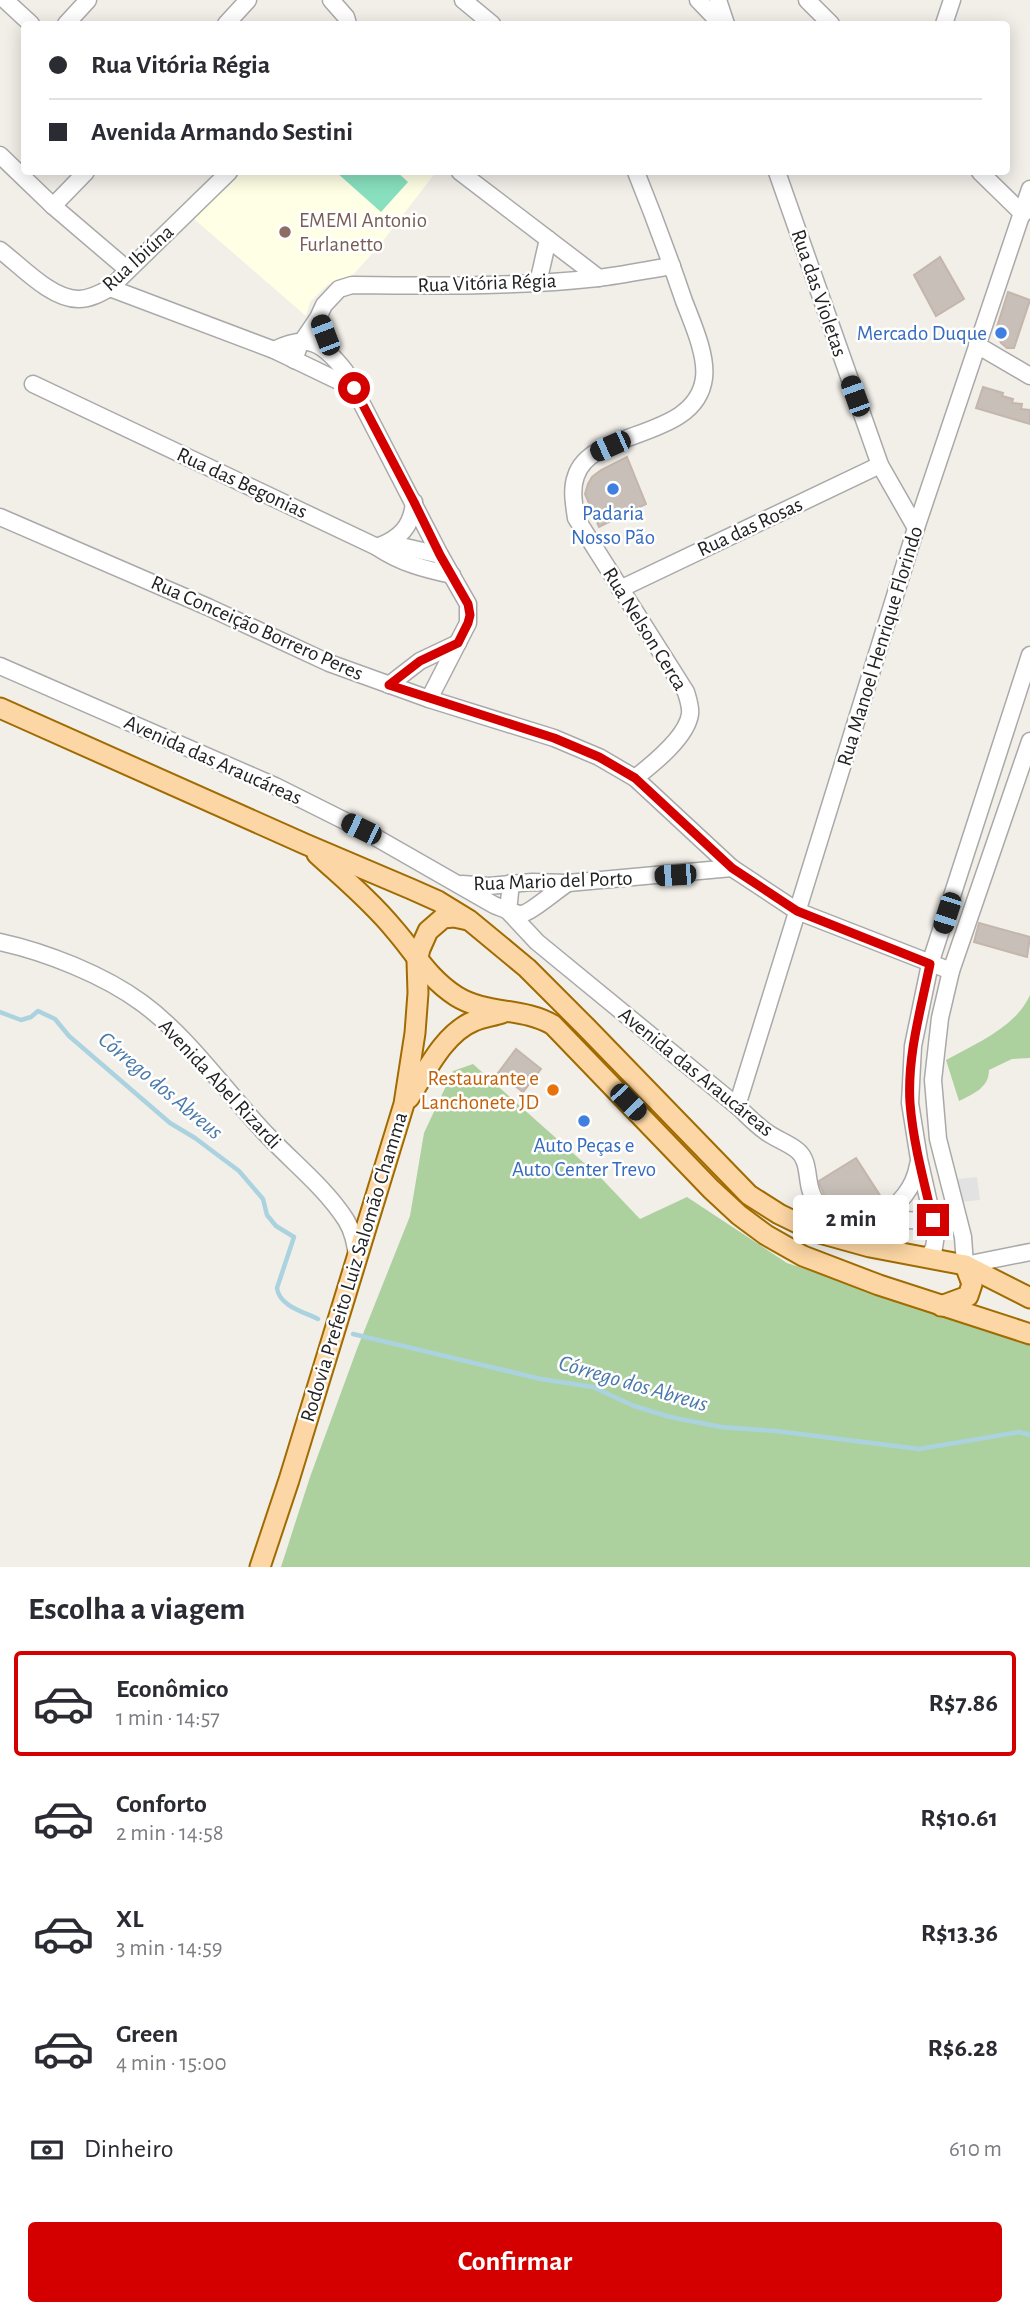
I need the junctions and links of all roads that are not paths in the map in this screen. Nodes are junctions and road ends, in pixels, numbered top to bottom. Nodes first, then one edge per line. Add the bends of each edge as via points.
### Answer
1 (5, 0) edge
2 (88, 0) edge
3 (248, 0) edge
4 (331, 0) edge
5 (463, 0) edge
6 (698, 0) edge
7 (718, 0) edge
8 (807, 0) edge
9 (952, 0) edge
10 (28, 21) edge
11 (69, 21) edge
12 (229, 21) edge
13 (347, 21) edge
14 (488, 21) edge
15 (721, 21) edge
16 (723, 21) edge
17 (828, 21) edge
18 (945, 21) edge
19 (0, 155) edge
20 (21, 175) edge
21 (21, 175) edge
22 (83, 175) edge
23 (226, 175) edge
24 (464, 175) edge
25 (636, 175) edge
26 (778, 175) edge
27 (983, 175) edge
28 (1030, 189) edge
29 (54, 206) junction
30 (1023, 214) junction
31 (548, 239) junction
32 (0, 250) edge
33 (672, 266) junction
34 (128, 270) junction
35 (599, 278) junction
36 (538, 283) junction
37 (110, 288) junction
38 (318, 318) junction
39 (304, 340) junction
40 (977, 345) junction
41 (274, 350) junction
42 (330, 354) junction
43 (294, 360) junction
44 (319, 371) junction
45 (1030, 376) edge
46 (33, 384) dead end
47 (354, 388) junction
48 (880, 465) junction
49 (414, 502) junction
50 (0, 517) edge
51 (916, 528) junction
52 (382, 545) junction
53 (440, 555) junction
54 (452, 575) junction
55 (620, 589) junction
56 (458, 643) junction
57 (1030, 655) edge
58 (0, 666) edge
59 (389, 685) junction
60 (429, 699) junction
61 (0, 708) edge
62 (1030, 741) edge
63 (635, 778) junction
64 (305, 844) junction
65 (732, 868) junction
66 (532, 882) junction
67 (511, 883) junction
68 (568, 883) junction
69 (458, 884) junction
70 (374, 907) junction
71 (534, 908) junction
72 (508, 911) junction
73 (797, 911) junction
74 (469, 920) junction
75 (0, 942) edge
76 (537, 942) junction
77 (417, 961) junction
78 (930, 964) junction
79 (951, 971) junction
80 (507, 1012) junction
81 (415, 1033) junction
82 (404, 1104) junction
83 (737, 1106) junction
84 (919, 1159) junction
85 (880, 1218) junction
86 (933, 1220) junction
87 (960, 1223) junction
88 (1030, 1252) edge
89 (357, 1257) junction
90 (927, 1258) junction
91 (965, 1265) junction
92 (1030, 1298) edge
93 (941, 1306) junction
94 (1030, 1334) edge
95 (260, 1567) edge

1 - 10 street
2 - 11 street
3 - 12 street
4 - 13 street
5 - 14 street
6 - 15 street
7 - 16 street
8 - 17 street
9 - 18 street
19 - 21 street
20 - 29 street
22 - 29 street
23 - 34 street, Rua Ibiúna
24 - 31 street
25 - 33 street, Rua Nelson Cerca
26 - 48 street, Rua das Violetas
27 - 30 street
28 - 30 street, Rua Manoel Henrique Florindo
29 - 34 street
30 - 40 street, Rua Manoel Henrique Florindo
31 - 35 street
31 - 36 street
32 - 37 street, Rua Ibiúna via 63,296 79,299
33 - 35 street, Rua Vitória Régia
33 - 55 street, Rua Nelson Cerca via 698,341 705,374 702,388 683,414 594,453 575,476 576,518
34 - 37 street, Rua Ibiúna
35 - 36 street, Rua Vitória Régia
36 - 38 street, Rua Vitória Régia via 352,285 332,295
37 - 41 street
38 - 39 street, Rua Vitória Régia
38 - 42 street
39 - 41 street
39 - 42 street
39 - 43 street, Rua Vitória Régia
40 - 45 street
40 - 51 street, Rua Manoel Henrique Florindo
41 - 43 street
42 - 44 street
42 - 47 street
43 - 44 street
44 - 47 street
46 - 52 street, Rua das Begonias
47 - 49 street
48 - 51 street, Rua das Violetas
48 - 55 street, Rua das Rosas
49 - 52 street via 404,532
49 - 53 street
50 - 59 street, Rua Conceição Borrero Peres via 295,649
51 - 73 street, Rua Manoel Henrique Florindo
52 - 53 street, Rua das Begonias
52 - 54 street, Rua das Begonias via 407,564
53 - 54 street
54 - 56 street via 470,615
55 - 63 street, Rua Nelson Cerca via 686,692 691,709 683,732
56 - 59 street via 420,661
56 - 60 street
57 - 78 street
58 - 69 street, Avenida das Araucáreas via 275,786
59 - 60 street, Rua Conceição Borrero Peres
60 - 63 street, Rua Conceição Borrero Peres via 554,738
61 - 64 main road
62 - 79 street
63 - 65 street, Rua Conceição Borrero Peres
64 - 70 main road
64 - 74 main road via 438,901
65 - 68 street, Rua Mario del Porto
65 - 73 street, Rua Conceição Borrero Peres
66 - 67 street, Rua Mario del Porto
66 - 68 street, Rua Mario del Porto
66 - 71 street
67 - 69 street, Rua Mario del Porto
67 - 72 street
68 - 71 street
69 - 72 street, Avenida das Araucáreas
70 - 77 main road
70 - 81 main road via 407,976
71 - 72 street via 524,914
71 - 76 street
72 - 76 street, Avenida das Araucáreas
73 - 78 street, Rua Conceição Borrero Peres
73 - 83 street, Rua Manoel Henrique Florindo
74 - 77 main road via 454,916 435,924 423,939
74 - 90 main road via 527,968 749,1195 816,1232
75 - 89 street, Avenida Abel Rizardi via 76,967 142,1003 186,1043 325,1193 352,1231
76 - 83 street, Avenida das Araucáreas
77 - 80 main road via 454,995 472,1005
77 - 81 main road, Rodovia Prefeito Luiz Salomão Chamma
78 - 79 street, Rua Conceição Borrero Peres
78 - 84 street via 911,1075 910,1102
79 - 87 street via 933,1080 938,1139
80 - 82 main road via 460,1028
80 - 93 main road via 532,1015 553,1025 711,1189 766,1236 803,1256
81 - 82 main road, Rodovia Prefeito Luiz Salomão Chamma
82 - 89 main road, Rodovia Prefeito Luiz Salomão Chamma
83 - 85 street, Avenida das Araucáreas via 763,1130 799,1152 812,1194 825,1209
84 - 85 street via 912,1186
84 - 86 street
85 - 86 street, Avenida das Araucáreas
86 - 87 street, Avenida das Araucáreas
86 - 90 street via 936,1234
87 - 91 street
88 - 91 street
89 - 95 main road, Rodovia Prefeito Luiz Salomão Chamma
90 - 91 main road
91 - 92 main road
91 - 93 main road via 972,1284 968,1296
93 - 94 main road

